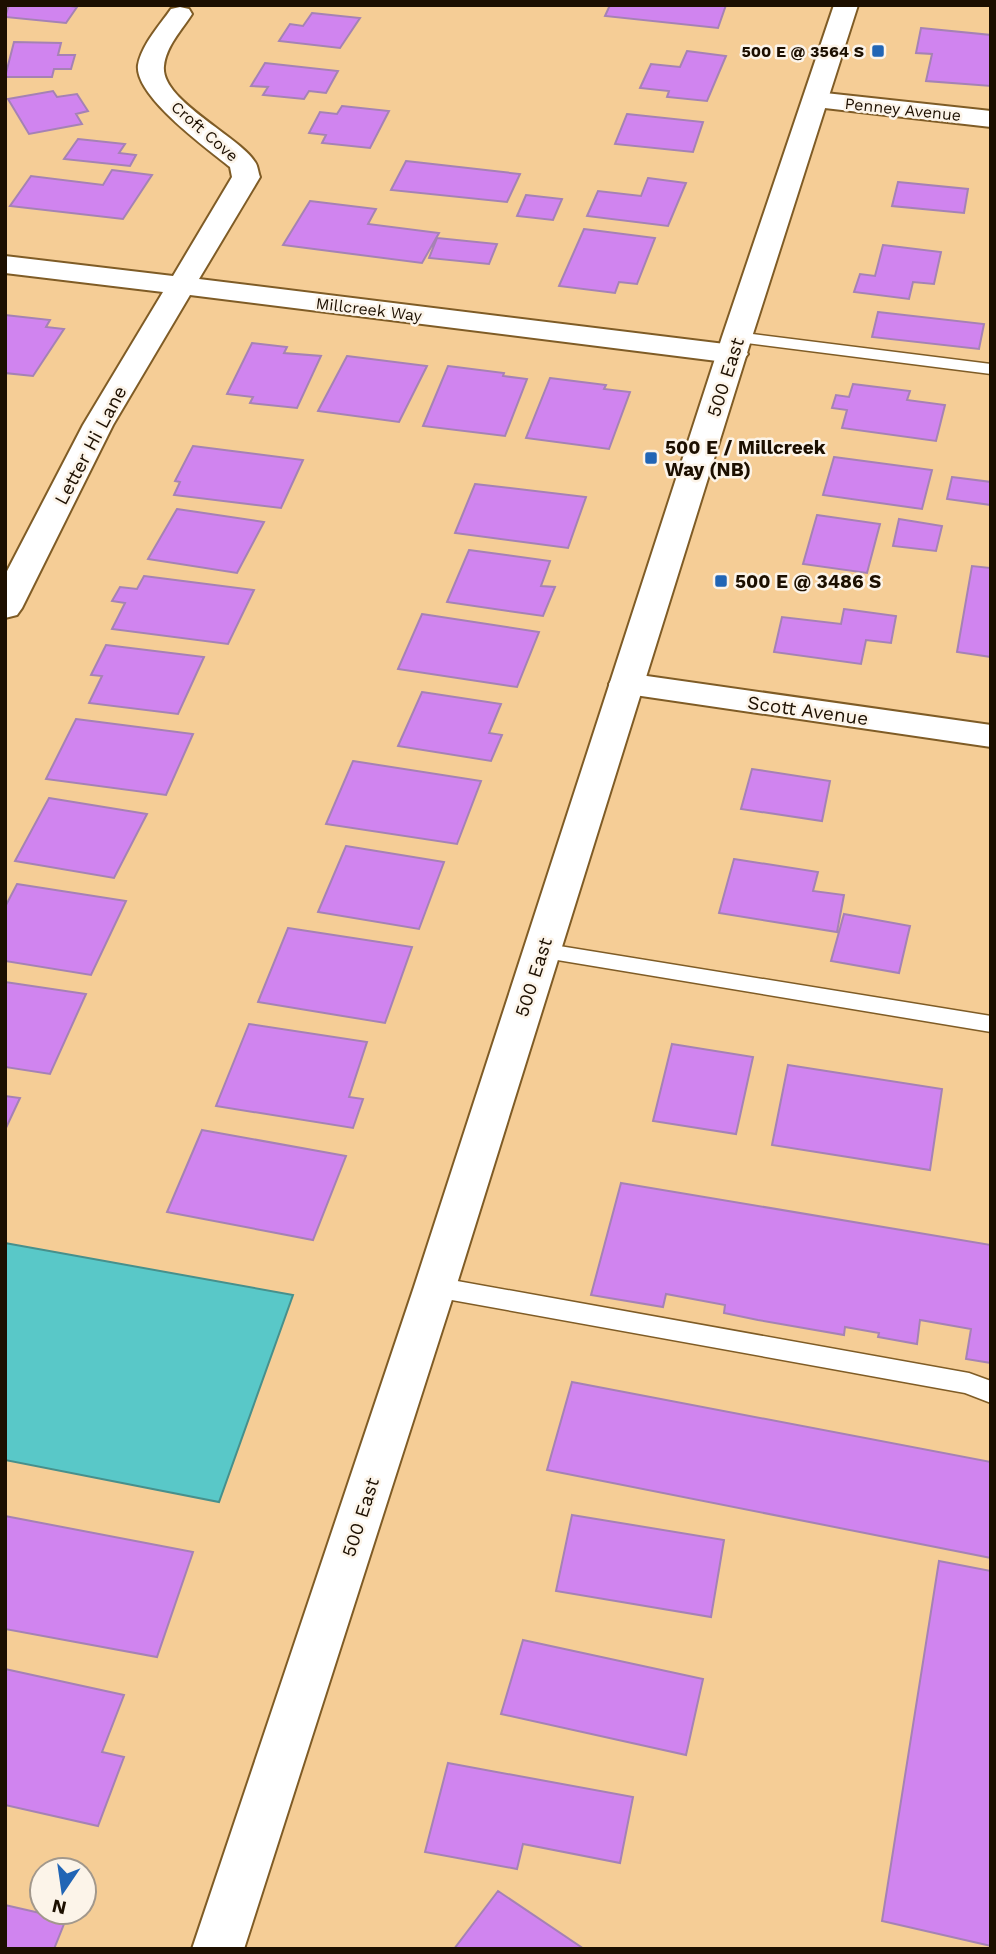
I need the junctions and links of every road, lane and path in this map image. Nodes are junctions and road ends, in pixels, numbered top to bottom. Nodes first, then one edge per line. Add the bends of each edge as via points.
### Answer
1 (846, 5) edge
2 (180, 14) dead end
3 (816, 100) junction
4 (991, 119) edge
5 (5, 264) edge
6 (182, 285) junction
7 (735, 346) junction
8 (991, 369) edge
9 (5, 608) edge
10 (626, 684) junction
11 (991, 736) edge
12 (541, 951) junction
13 (991, 1024) edge
14 (435, 1287) junction
15 (991, 1393) edge
16 (218, 1949) edge

1 - 3 street, 500 East
2 - 6 street, Croft Cove via 156,52 151,73 162,94 243,164 246,177
3 - 4 street, Penney Avenue
3 - 7 street, 500 East
5 - 6 street, Millcreek Way
6 - 7 street, Millcreek Way
6 - 9 street, Letter Hi Lane via 98,425
7 - 8 lane
7 - 10 street, 500 East
10 - 11 street, Scott Avenue
10 - 12 street, 500 East
12 - 13 lane
12 - 14 street, 500 East
14 - 15 lane via 970,1383
14 - 16 street, 500 East

